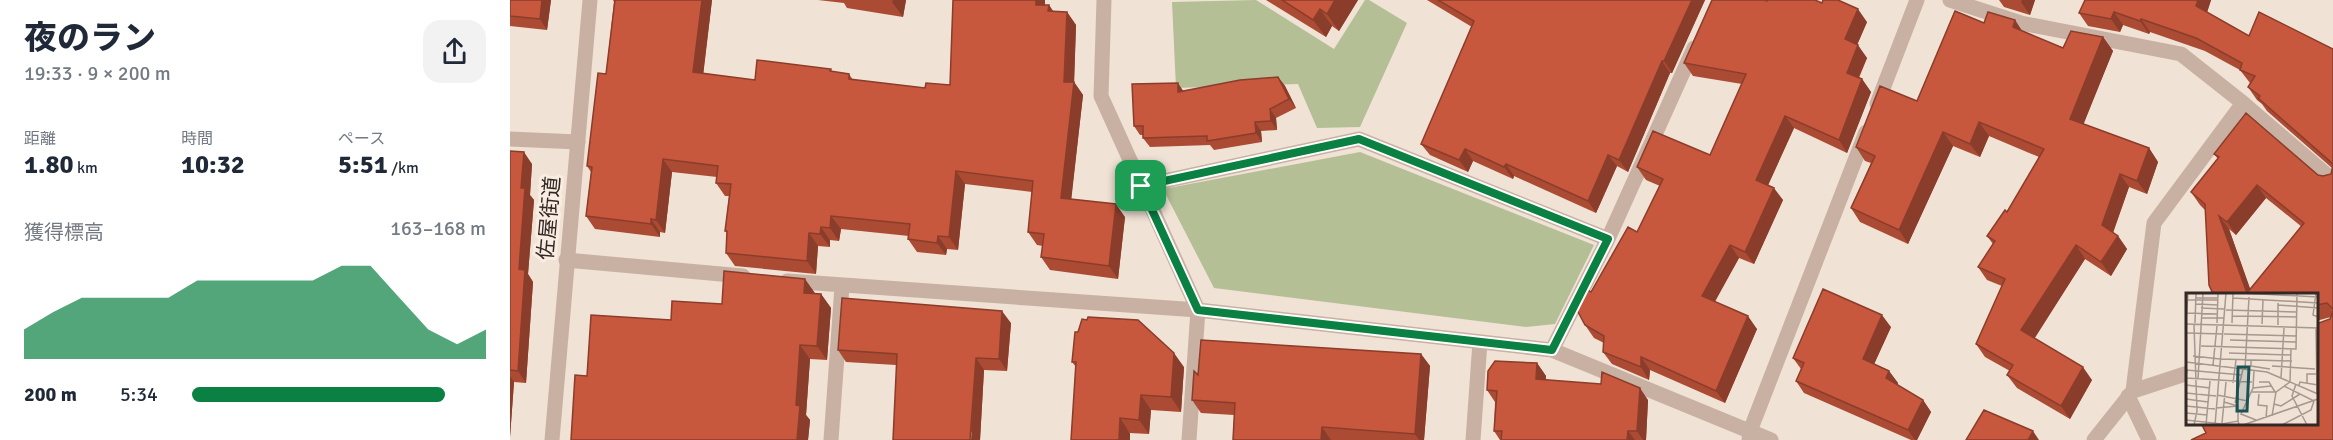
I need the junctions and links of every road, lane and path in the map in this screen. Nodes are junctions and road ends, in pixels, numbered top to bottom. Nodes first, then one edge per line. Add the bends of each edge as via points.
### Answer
1 (590, 0) edge
2 (1104, 0) edge
3 (1917, 0) edge
4 (1950, 0) edge
5 (1701, 33) edge
6 (2243, 103) junction
7 (510, 139) edge
8 (578, 142) junction
9 (2333, 180) edge
10 (1141, 186) junction
11 (1608, 239) junction
12 (566, 260) junction
13 (842, 286) junction
14 (1198, 310) junction
15 (1480, 342) junction
16 (1552, 350) junction
17 (2186, 373) edge
18 (2131, 394) junction
19 (1749, 435) edge
20 (552, 440) edge
21 (831, 440) edge
22 (1189, 440) edge
23 (1473, 440) edge
24 (1771, 440) edge
25 (2094, 440) edge
26 (2149, 440) edge

1 - 8 street, 佐屋街道
2 - 10 street via 1101,96
3 - 19 street
4 - 6 street via 2021,23 2181,54
5 - 11 street
6 - 9 street
6 - 18 street via 2154,223
7 - 8 street
8 - 12 street, 佐屋街道
10 - 11 street via 1359,139
10 - 14 street
11 - 16 street
12 - 13 street
12 - 20 street, 佐屋街道
13 - 14 street
13 - 21 street
14 - 15 street
14 - 22 street
15 - 16 street
15 - 23 street
16 - 19 street
17 - 18 street
18 - 25 street
18 - 26 street
19 - 24 street

